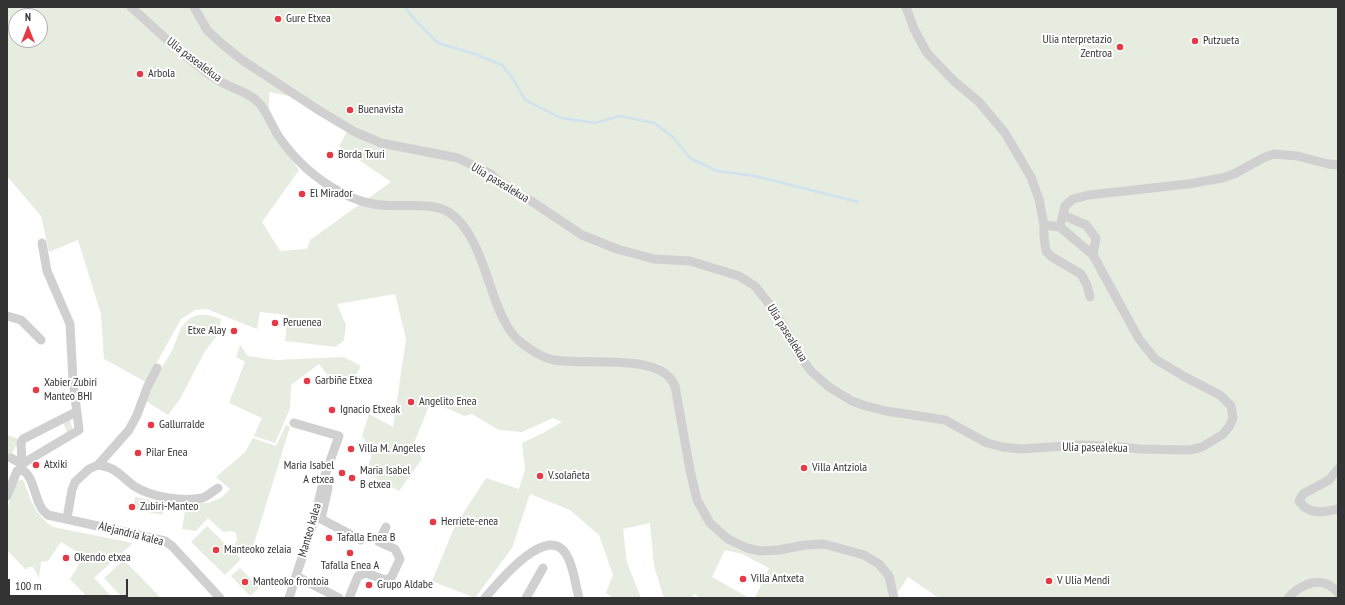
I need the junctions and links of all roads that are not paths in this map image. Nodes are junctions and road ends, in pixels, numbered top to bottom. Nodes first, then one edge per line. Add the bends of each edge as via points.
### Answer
1 (131, 7) edge
2 (194, 7) edge
3 (906, 7) edge
4 (1338, 165) edge
5 (1063, 215) junction
6 (1044, 225) junction
7 (1060, 227) junction
8 (42, 243) dead end
9 (1093, 255) junction
10 (1090, 297) dead end
11 (7, 316) edge
12 (41, 340) dead end
13 (157, 368) dead end
14 (76, 412) junction
15 (294, 423) dead end
16 (11, 458) dead end
17 (98, 465) junction
18 (22, 467) junction
19 (1338, 469) edge
20 (323, 484) junction
21 (218, 488) dead end
22 (7, 496) edge
23 (1338, 509) edge
24 (67, 518) junction
25 (386, 527) dead end
26 (361, 540) dead end
27 (543, 568) dead end
28 (296, 576) junction
29 (1338, 593) edge
30 (220, 598) edge
31 (289, 598) edge
32 (339, 598) edge
33 (349, 598) edge
34 (485, 598) edge
35 (526, 598) edge
36 (579, 598) edge
37 (894, 598) edge
38 (1288, 598) edge

1 - 37 street, Ulia pasealekua via 215,79 259,103 278,136 315,176 341,192 373,204 438,208 453,215 468,230 507,326 520,342 535,353 553,360 640,364 669,377 675,386 697,500 710,523 728,539 760,551 824,544 864,555 879,564 889,576
2 - 9 street, Ulia pasealekua via 207,30 232,52 355,132 381,143 458,158 491,174 508,189 582,235 617,249 654,259 690,261 739,276 755,286 770,305 798,354 812,372 829,387 852,401 886,411 945,420 987,443 1020,449 1081,445 1189,450 1202,447 1222,435 1233,418 1231,406 1220,394 1155,359 1138,339
3 - 6 street via 927,53 979,102 1005,133 1031,177
4 - 5 street via 1274,154 1222,178 1073,199 1065,206
5 - 7 street
5 - 9 street via 1086,225 1096,238
6 - 7 street
6 - 10 street via 1046,251 1081,274
7 - 9 street, Ulia pasealekua
8 - 14 street via 47,271 70,324
11 - 12 street via 21,320
13 - 17 street via 138,415 129,430
14 - 18 street via 79,430
14 - 18 street via 22,439
15 - 20 street, Manteo kalea via 339,436
16 - 18 street
17 - 21 street via 118,472 134,486 150,494 164,497 204,498
17 - 24 street via 89,469 75,482
18 - 22 street via 17,471
18 - 24 street, Alejandría kalea via 29,477 42,510 48,515
19 - 23 street via 1329,480 1303,494 1299,501 1304,507 1317,512
20 - 26 street, Manteo kalea via 328,488 321,519
20 - 28 street, Manteo kalea
24 - 30 street, Alejandría kalea via 165,541
25 - 33 street via 379,542 395,549 400,559 391,578 385,580 366,573 358,576
27 - 35 street
28 - 31 street, Manteo kalea
28 - 32 street
29 - 38 street via 1333,586 1310,582
34 - 36 street via 505,574 524,557 553,545 566,553

